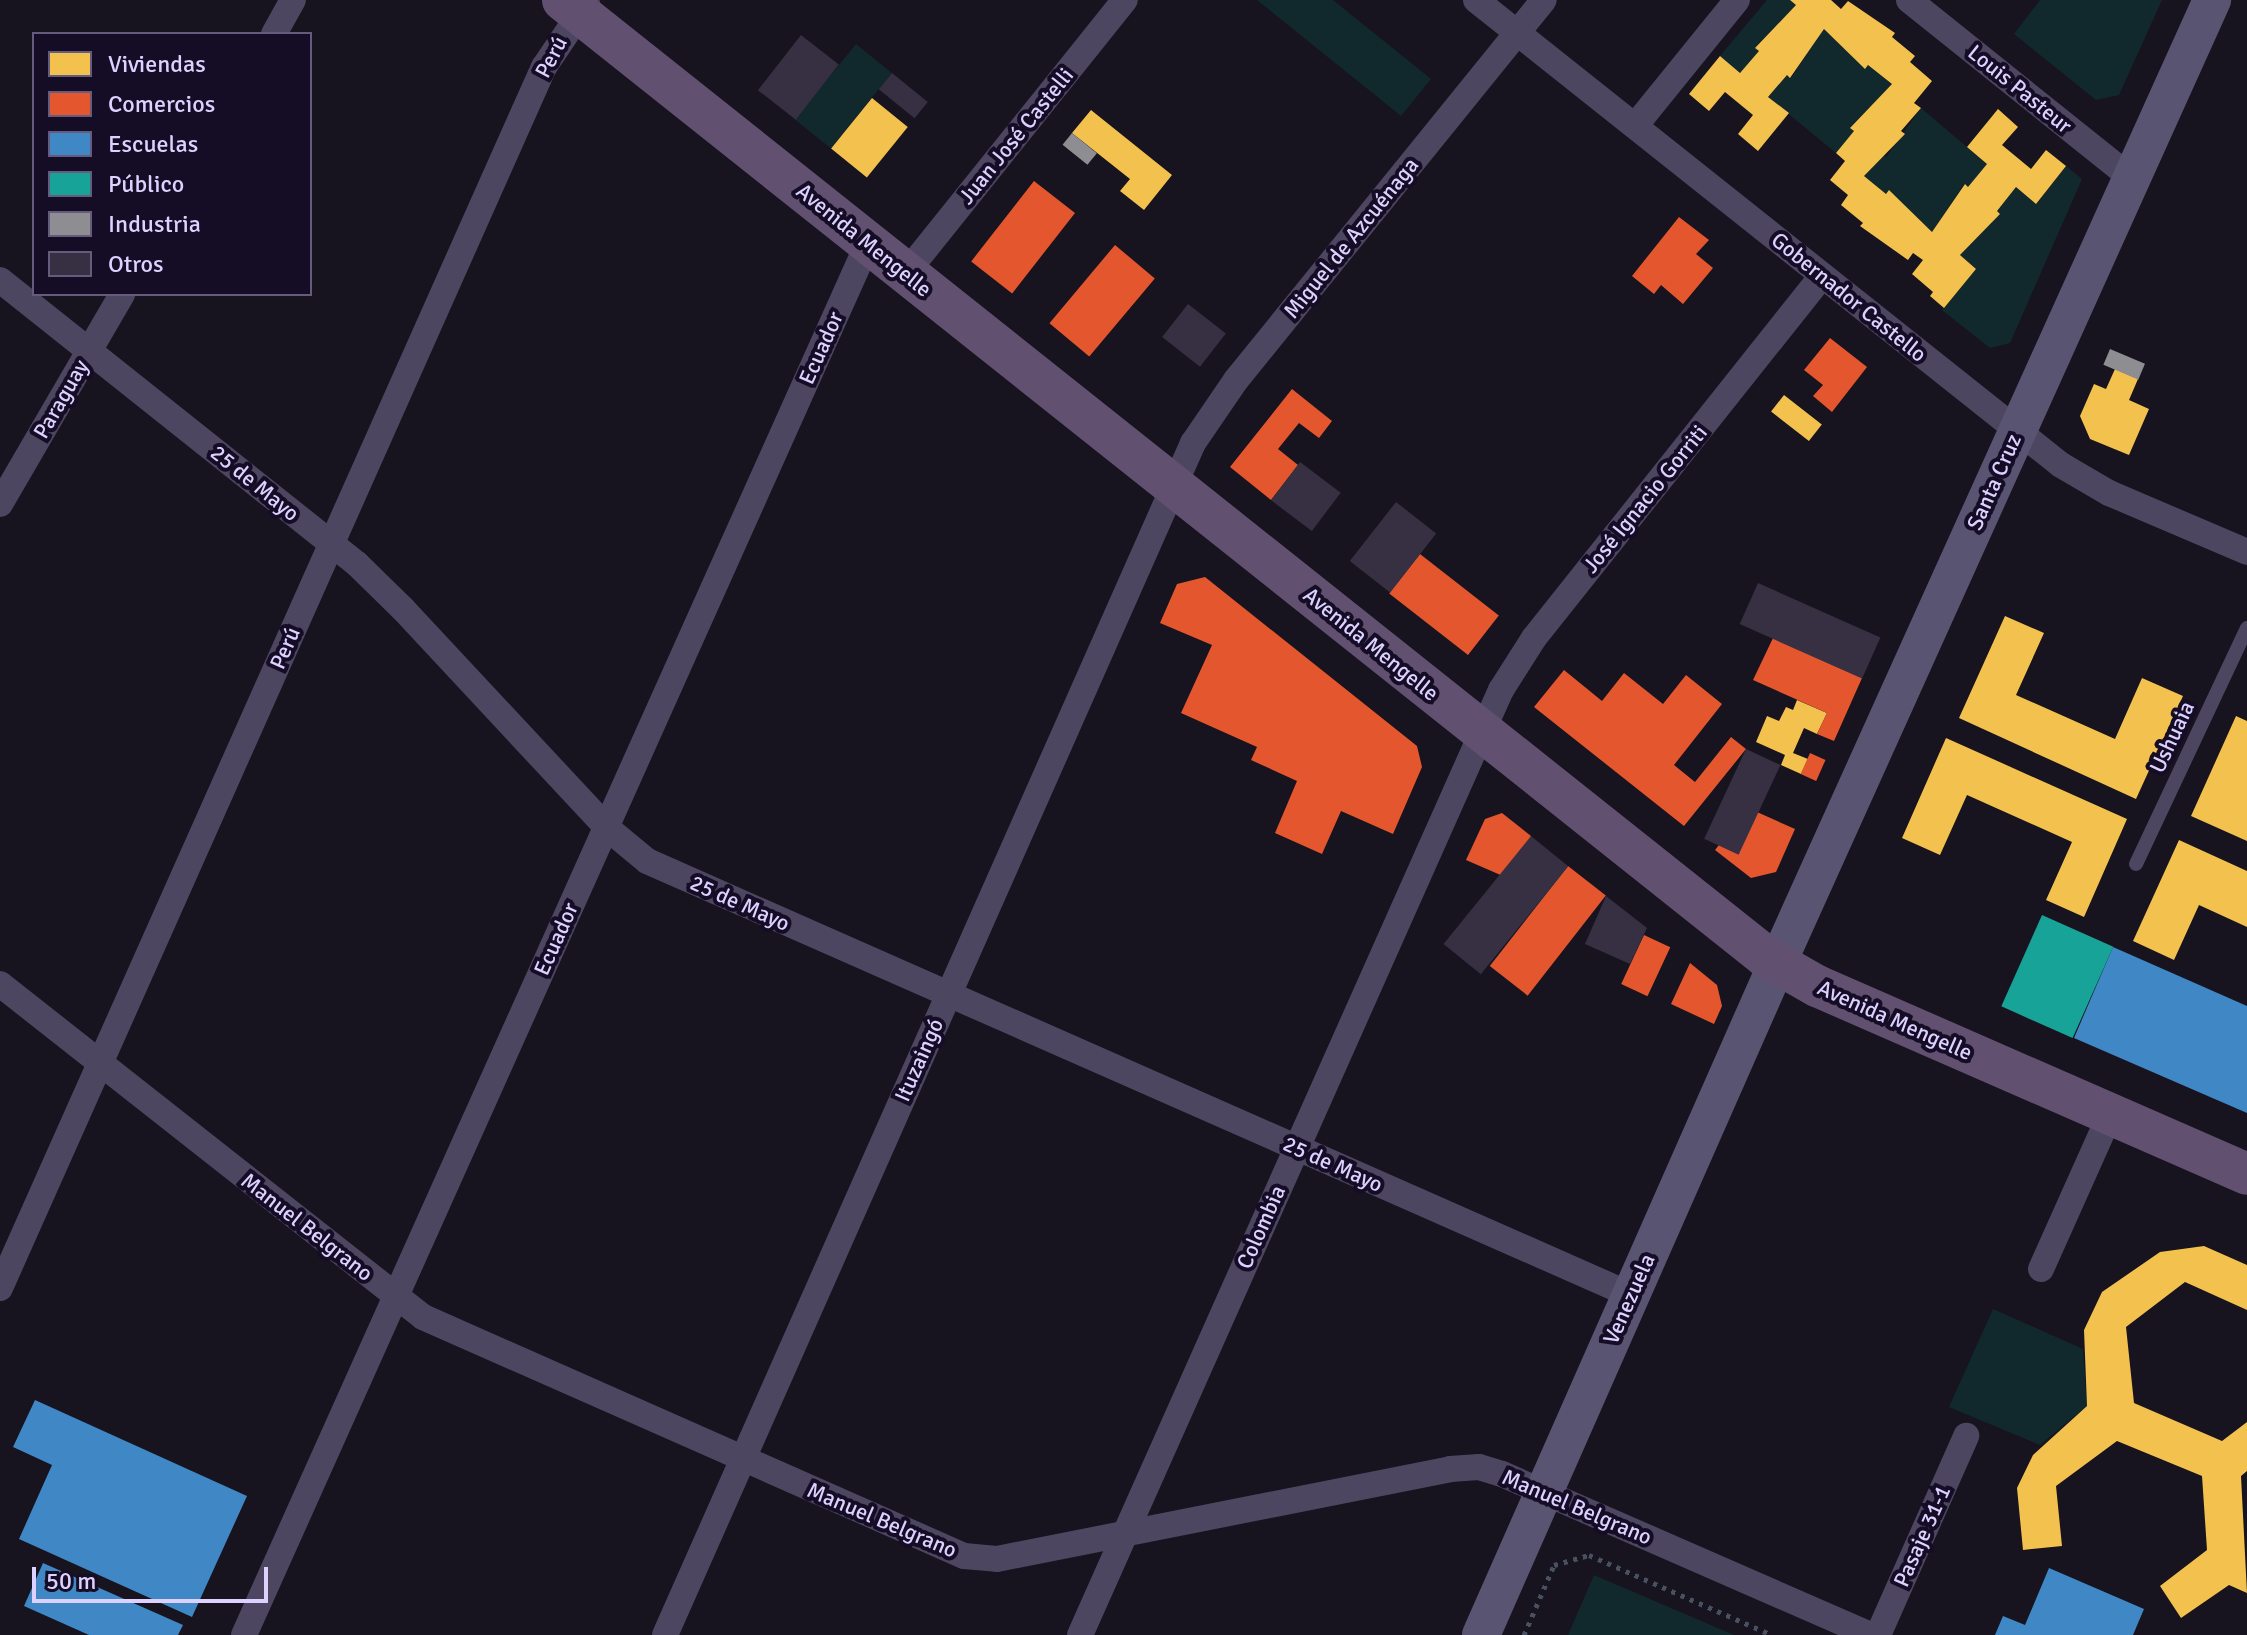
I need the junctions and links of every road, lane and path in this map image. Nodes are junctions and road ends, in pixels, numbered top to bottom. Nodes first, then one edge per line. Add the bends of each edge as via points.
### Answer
1 (293, 0) edge
2 (1125, 0) edge
3 (1476, 0) edge
4 (1544, 0) edge
5 (1737, 0) edge
6 (1909, 0) edge
7 (2212, 0) edge
8 (577, 4) edge
9 (275, 32) edge
10 (1517, 33) junction
11 (1635, 126) junction
12 (2131, 178) junction
13 (868, 243) junction
14 (906, 273) junction
15 (1822, 276) junction
16 (0, 280) edge
17 (121, 296) edge
18 (89, 351) junction
19 (2017, 431) junction
20 (1173, 486) junction
21 (0, 504) edge
22 (331, 544) junction
23 (2247, 552) edge
24 (2247, 628) edge
25 (1481, 731) junction
26 (606, 827) junction
27 (2136, 864) dead end
28 (1777, 964) junction
29 (0, 984) edge
30 (948, 994) junction
31 (100, 1063) junction
32 (2110, 1115) junction
33 (1296, 1148) junction
34 (2247, 1174) edge
35 (2041, 1269) dead end
36 (0, 1288) edge
37 (1631, 1295) junction
38 (395, 1297) junction
39 (1966, 1436) dead end
40 (743, 1460) junction
41 (1544, 1492) junction
42 (1124, 1534) junction
43 (244, 1635) edge
44 (665, 1635) edge
45 (1080, 1635) edge
46 (1481, 1635) edge
47 (1524, 1635) edge
48 (1772, 1635) edge
49 (1870, 1635) edge
50 (1878, 1635) edge

1 - 9 street
2 - 14 street, Juan José Castelli
3 - 10 street, Gobernador Castello
4 - 10 street, Miguel de Azcuénaga
5 - 11 street
6 - 12 street, Louis Pasteur
7 - 12 main road, Santa Cruz
8 - 13 main road, Avenida Mengelle
8 - 22 street, Perú
10 - 11 street, Gobernador Castello
10 - 20 street, Miguel de Azcuénaga via 1220,400
11 - 15 street, Gobernador Castello
12 - 19 main road, Santa Cruz
13 - 14 main road, Avenida Mengelle
13 - 26 street, Ecuador
14 - 20 main road, Avenida Mengelle
15 - 19 street, Gobernador Castello
15 - 25 street, José Ignacio Gorriti via 1534,638
16 - 18 street, 25 de Mayo
17 - 18 street, Paraguay
18 - 21 street, Paraguay
18 - 22 street, 25 de Mayo
19 - 23 street, Gobernador Castello via 2084,480
19 - 28 main road, Santa Cruz
20 - 25 main road, Avenida Mengelle
20 - 30 street, Ituzaingó
22 - 26 street, 25 de Mayo via 403,609
22 - 31 street, Perú
24 - 27 lane, Ushuaia
25 - 28 main road, Avenida Mengelle
25 - 33 street, Colombia
26 - 30 street, 25 de Mayo via 660,868
26 - 38 street, Ecuador
28 - 32 main road, Avenida Mengelle
28 - 37 main road, Venezuela
29 - 31 street, Manuel Belgrano
30 - 33 street, 25 de Mayo
30 - 40 street, Ituzaingó
31 - 36 street, Perú
31 - 38 street, Manuel Belgrano
32 - 34 main road, Avenida Mengelle
32 - 35 street
33 - 37 street, 25 de Mayo
33 - 42 street, Colombia
37 - 41 main road, Venezuela
38 - 40 street, Manuel Belgrano via 449,1330
38 - 43 street, Ecuador
39 - 50 street, Pasaje 31-1
40 - 42 street, Manuel Belgrano via 975,1559
40 - 44 street, Ituzaingó
41 - 42 street, Manuel Belgrano via 1491,1470 1465,1467
41 - 46 main road, Venezuela
41 - 49 street, Manuel Belgrano
42 - 45 street, Colombia
47 - 48 path via 1554,1565 1589,1555

